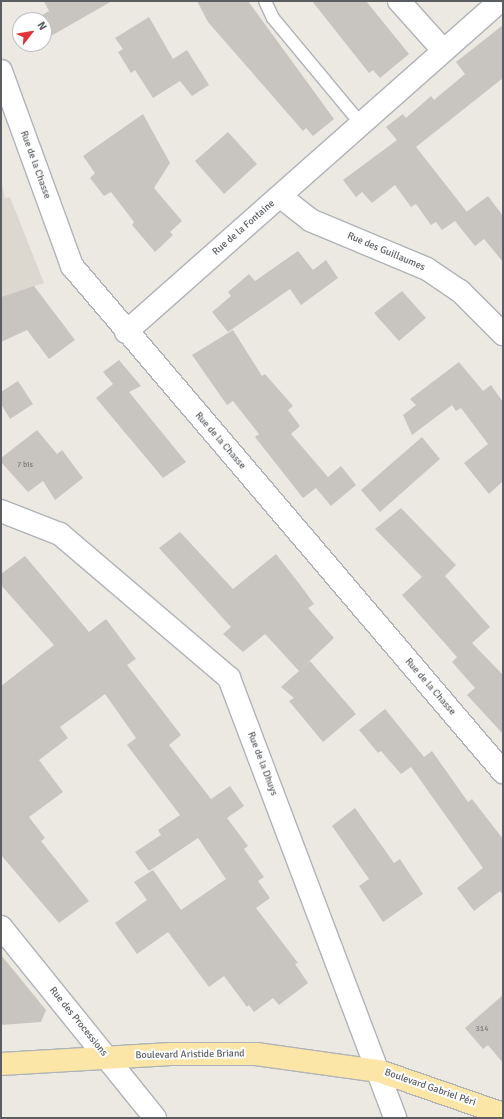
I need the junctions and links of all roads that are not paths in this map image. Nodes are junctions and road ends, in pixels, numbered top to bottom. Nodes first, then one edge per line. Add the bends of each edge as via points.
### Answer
1 (265, 1) edge
2 (399, 1) edge
3 (500, 1) edge
4 (442, 50) junction
5 (1, 71) edge
6 (361, 124) junction
7 (281, 197) junction
8 (126, 332) junction
9 (503, 334) edge
10 (1, 511) edge
11 (503, 772) edge
12 (1, 927) edge
13 (106, 1058) junction
14 (1, 1064) edge
15 (378, 1071) junction
16 (503, 1114) edge
17 (155, 1118) edge
18 (395, 1118) edge

1 - 6 lane via 273,18
2 - 4 street
3 - 4 street, Rue de la Fontaine
4 - 6 street, Rue de la Fontaine
5 - 8 street, Rue de la Chasse via 72,266
6 - 7 street, Rue de la Fontaine
7 - 8 street, Rue de la Fontaine
7 - 9 street, Rue des Guillaumes via 310,220 427,269 460,291
8 - 11 street, Rue de la Chasse
10 - 15 street, Rue de la Dhuys via 60,534 230,678
12 - 13 street, Rue des Processions
13 - 14 main road, Boulevard Aristide Briand
13 - 15 main road, Boulevard Aristide Briand via 256,1054
13 - 17 street, Rue des Processions
15 - 16 main road, Boulevard Gabriel Péri
15 - 18 street, Rue de la Dhuys

